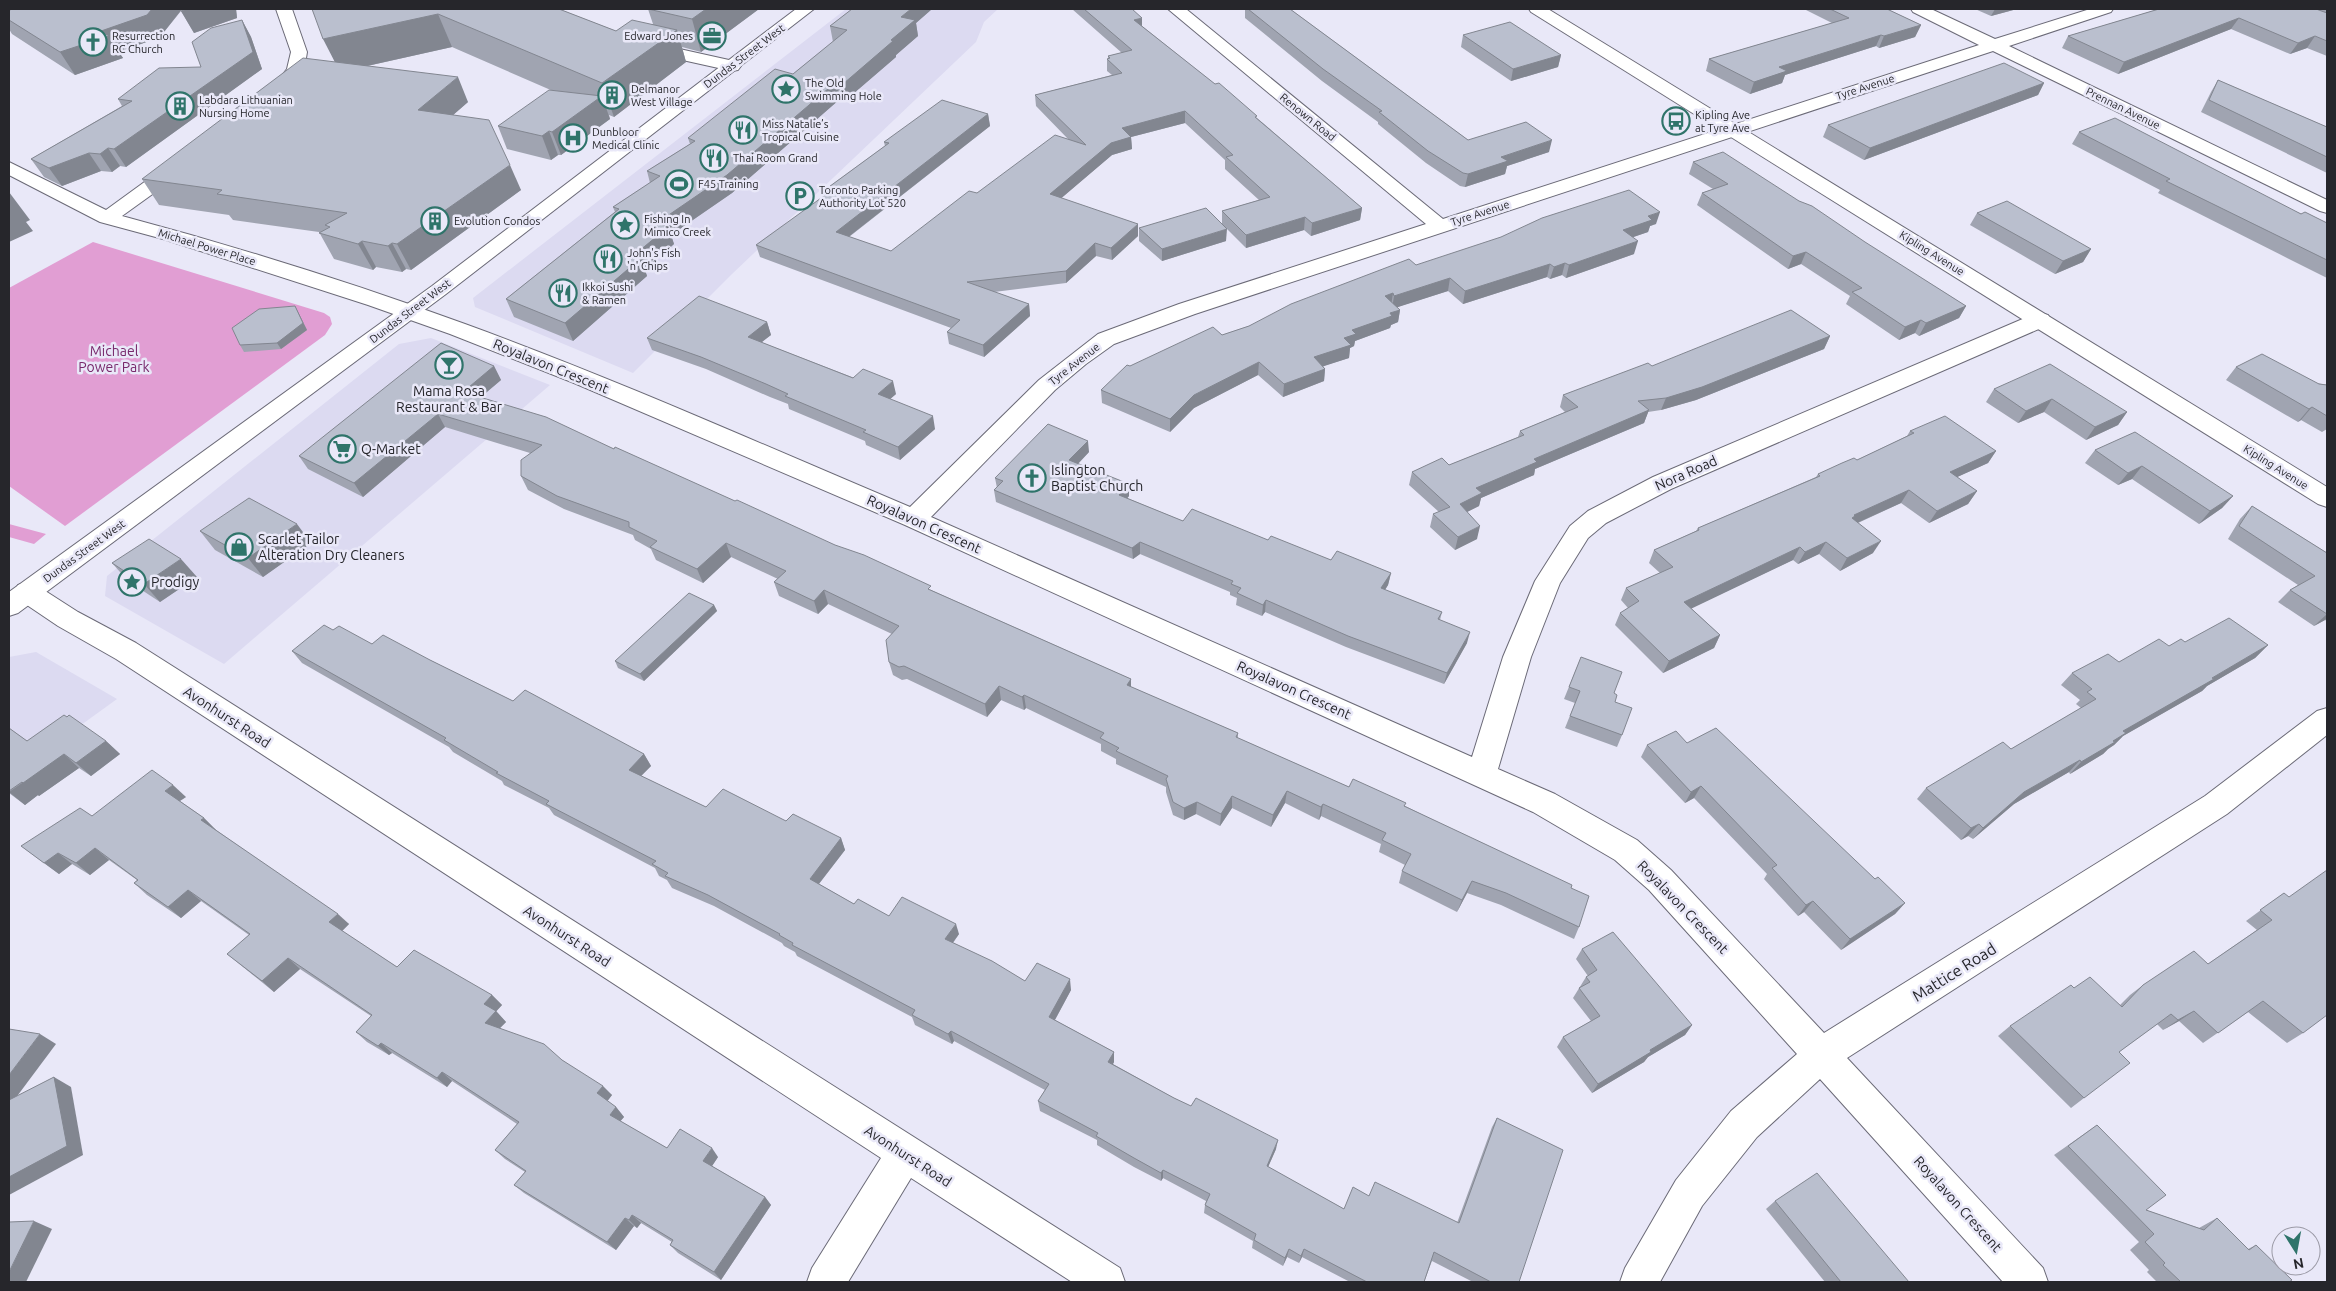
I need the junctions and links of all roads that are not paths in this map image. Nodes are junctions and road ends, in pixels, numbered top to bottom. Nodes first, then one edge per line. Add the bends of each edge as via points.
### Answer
1 (284, 9) edge
2 (806, 9) edge
3 (1176, 9) edge
4 (1537, 9) edge
5 (1919, 9) edge
6 (2105, 9) edge
7 (630, 40) edge
8 (1994, 45) junction
9 (732, 66) junction
10 (260, 107) edge
11 (1733, 130) junction
12 (196, 153) edge
13 (9, 168) edge
14 (2327, 207) edge
15 (107, 218) junction
16 (1440, 226) junction
17 (411, 311) junction
18 (2040, 320) junction
19 (2327, 498) edge
20 (914, 519) junction
21 (18, 599) edge
22 (2327, 720) edge
23 (1480, 774) junction
24 (1822, 1054) junction
25 (906, 1154) junction
26 (826, 1282) edge
27 (1106, 1282) edge
28 (1639, 1282) edge
29 (2029, 1282) edge

1 - 10 street via 299,52 295,70 280,92
2 - 9 street, Dundas Street West
3 - 16 street, Renown Road
4 - 11 street, Kipling Avenue
5 - 8 street, Prennan Avenue
6 - 8 street, Tyre Avenue
7 - 9 street via 660,51
8 - 11 street, Tyre Avenue
8 - 14 street, Prennan Avenue
9 - 17 street, Dundas Street West
11 - 16 street, Tyre Avenue
11 - 18 street, Kipling Avenue
12 - 15 street
13 - 15 street, Michael Power Place
15 - 17 street, Michael Power Place
16 - 20 street, Tyre Avenue via 1106,339 1047,385
17 - 20 street, Royalavon Crescent via 582,378
17 - 21 street, Dundas Street West
18 - 19 street, Kipling Avenue
18 - 23 street, Nora Road via 1662,483 1597,516 1579,532 1548,581 1517,657
20 - 23 street, Royalavon Crescent
21 - 25 street, Avonhurst Road via 68,619 126,651
22 - 24 street, Mattice Road via 2216,805
23 - 24 street, Royalavon Crescent via 1580,822 1626,850 1660,880
24 - 28 street, Mattice Road via 1744,1124 1689,1193
24 - 29 street, Royalavon Crescent
25 - 26 street
25 - 27 street, Avonhurst Road

